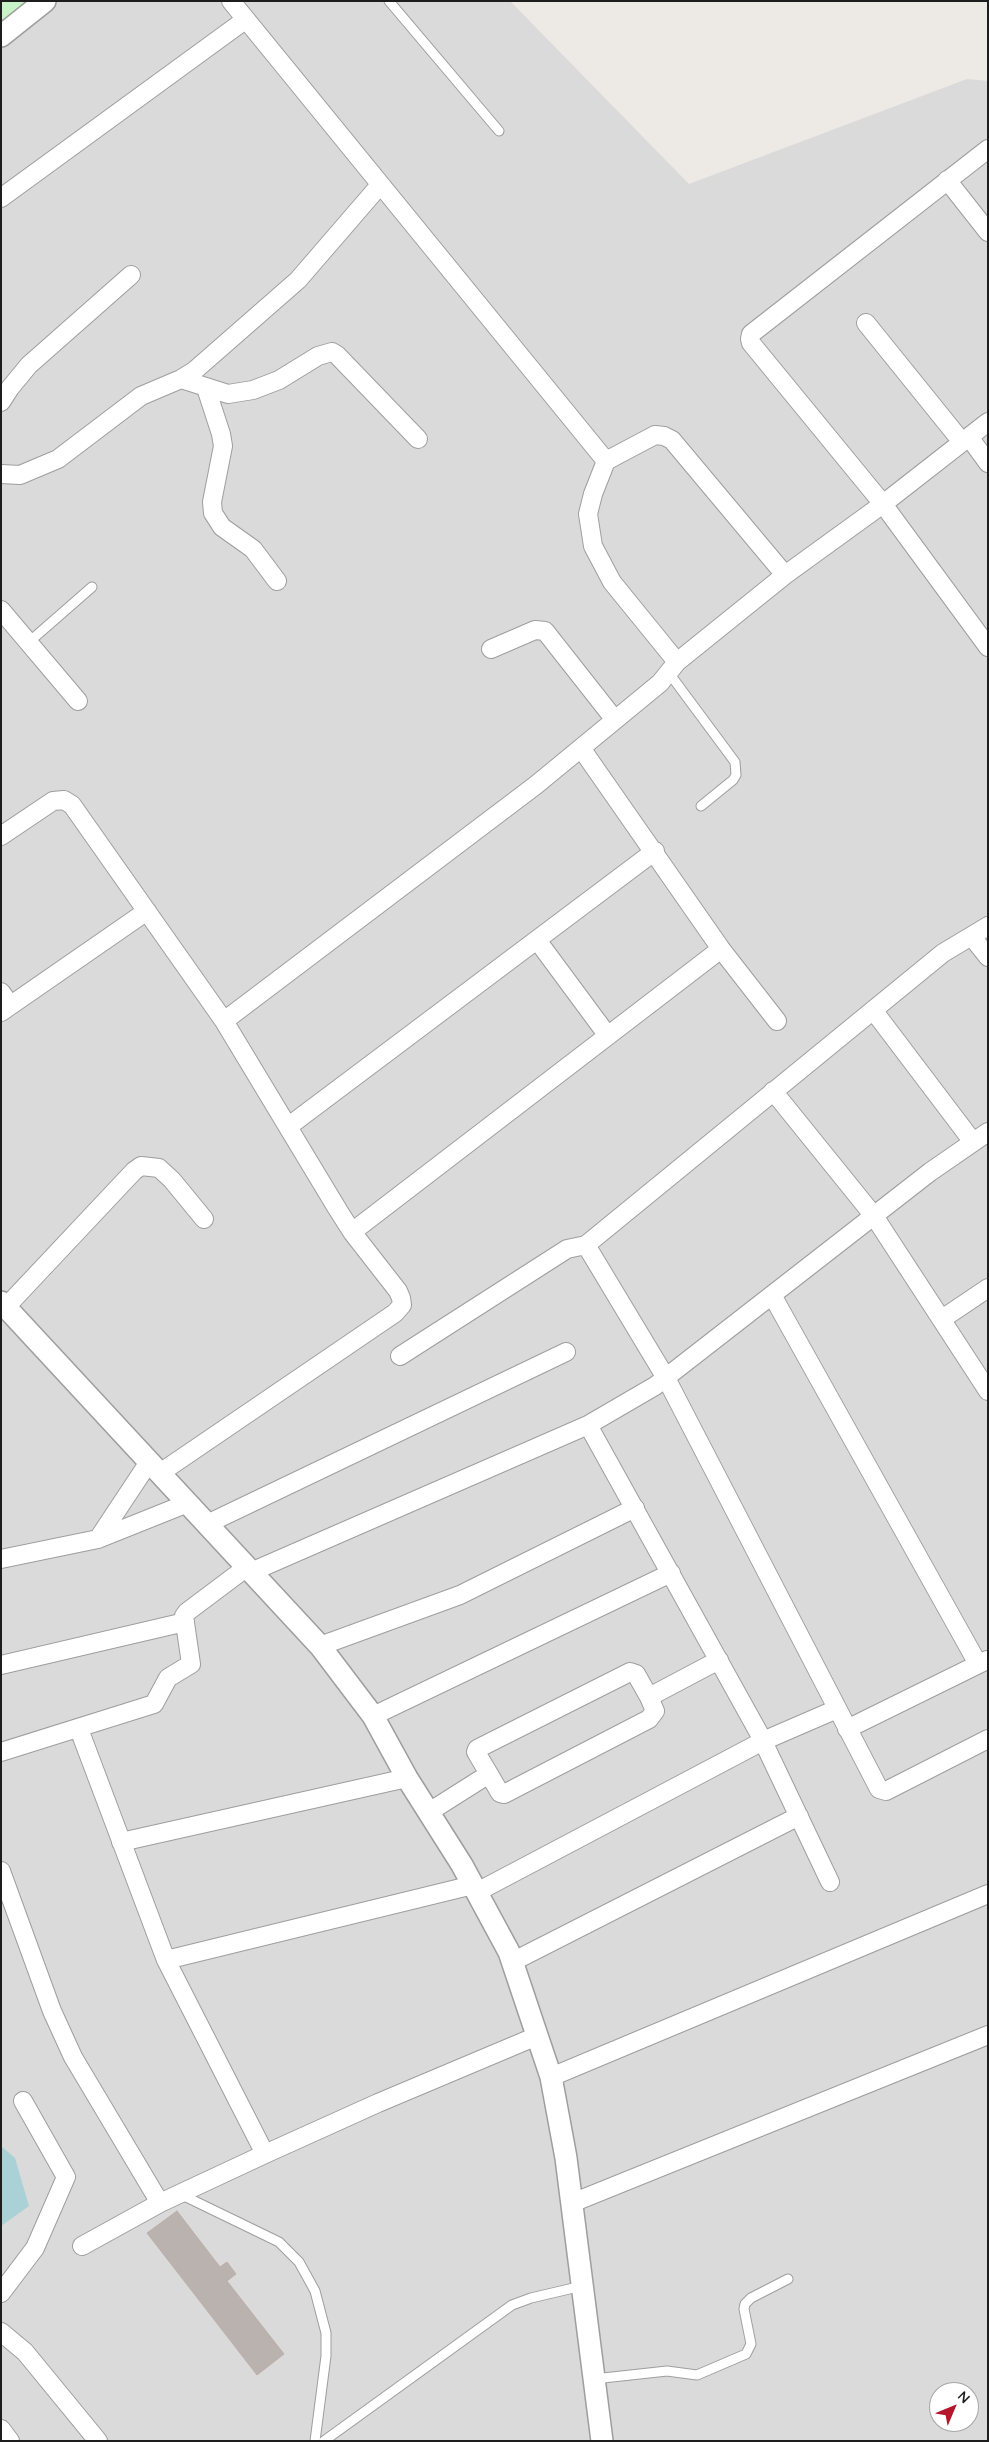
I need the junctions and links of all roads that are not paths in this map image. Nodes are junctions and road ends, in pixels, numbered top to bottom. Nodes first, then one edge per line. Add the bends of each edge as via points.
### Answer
1 (45, 1) edge
2 (230, 1) edge
3 (389, 1) edge
4 (245, 20) junction
5 (1, 36) edge
6 (499, 132) dead end
7 (988, 149) edge
8 (947, 180) junction
9 (380, 185) junction
10 (1, 198) edge
11 (988, 232) edge
12 (131, 275) dead end
13 (866, 323) dead end
14 (181, 379) junction
15 (206, 388) junction
16 (1, 402) edge
17 (988, 422) edge
18 (418, 439) dead end
19 (966, 439) junction
20 (606, 462) junction
21 (988, 463) edge
22 (1, 474) edge
23 (883, 504) junction
24 (785, 575) junction
25 (277, 581) dead end
26 (92, 587) dead end
27 (1, 610) edge
28 (29, 642) junction
29 (988, 647) edge
30 (491, 649) dead end
31 (673, 667) junction
32 (78, 701) dead end
33 (615, 720) junction
34 (581, 748) junction
35 (701, 806) dead end
36 (1, 836) edge
37 (655, 852) junction
38 (148, 911) junction
39 (988, 926) edge
40 (972, 937) junction
41 (537, 940) junction
42 (721, 949) junction
43 (988, 957) edge
44 (4, 1003) edge
45 (873, 1010) junction
46 (777, 1021) dead end
47 (224, 1022) junction
48 (608, 1036) junction
49 (773, 1091) junction
50 (289, 1126) junction
51 (988, 1132) edge
52 (973, 1142) junction
53 (874, 1216) junction
54 (204, 1220) dead end
55 (352, 1232) junction
56 (586, 1245) junction
57 (988, 1288) edge
58 (772, 1295) junction
59 (4, 1304) edge
60 (942, 1319) junction
61 (566, 1352) dead end
62 (400, 1356) dead end
63 (666, 1378) junction
64 (988, 1391) edge
65 (588, 1425) junction
66 (154, 1467) junction
67 (188, 1503) junction
68 (635, 1508) junction
69 (207, 1524) junction
70 (98, 1539) junction
71 (1, 1560) edge
72 (249, 1570) junction
73 (671, 1573) junction
74 (185, 1622) junction
75 (320, 1646) junction
76 (719, 1660) junction
77 (983, 1662) edge
78 (1, 1665) edge
79 (649, 1697) junction
80 (837, 1709) junction
81 (373, 1716) junction
82 (79, 1729) junction
83 (848, 1729) junction
84 (988, 1739) edge
85 (763, 1741) junction
86 (1, 1752) edge
87 (488, 1774) junction
88 (407, 1778) junction
89 (429, 1812) junction
90 (799, 1816) junction
91 (121, 1842) junction
92 (1, 1871) edge
93 (830, 1882) dead end
94 (475, 1889) junction
95 (988, 1894) edge
96 (166, 1960) junction
97 (512, 1962) junction
98 (537, 2036) junction
99 (988, 2036) edge
100 (551, 2077) junction
101 (23, 2101) dead end
102 (265, 2154) junction
103 (180, 2194) junction
104 (160, 2203) junction
105 (572, 2203) junction
106 (82, 2246) dead end
107 (788, 2278) dead end
108 (582, 2286) junction
109 (1, 2293) edge
110 (1, 2332) edge
111 (594, 2379) junction
112 (1, 2429) edge
113 (10, 2441) edge
114 (98, 2441) edge
115 (316, 2441) edge
116 (324, 2441) edge
117 (602, 2441) edge

1 - 5 street
2 - 4 street
3 - 6 lane
4 - 9 street
4 - 10 street
7 - 8 street
8 - 11 street
8 - 23 street via 751,334 750,339 750,343
9 - 14 street via 298,280 204,363
9 - 20 street
12 - 16 street via 29,365
13 - 19 street
14 - 15 street
14 - 22 street via 140,396 58,459 20,475
15 - 18 street via 228,394 253,390 332,352
15 - 25 street via 223,446 212,502 213,513 222,527 253,549
17 - 19 street
19 - 21 street
19 - 23 street
20 - 24 street via 655,435 672,440
20 - 31 street via 588,514 593,546 612,582
23 - 24 street
23 - 29 street
24 - 31 street
26 - 28 lane
27 - 28 street
28 - 32 street
30 - 33 street via 535,630 545,631
31 - 33 street
31 - 35 lane via 735,762 733,780
33 - 34 street
34 - 37 street
34 - 47 street
36 - 38 street via 53,801 64,800 80,814
37 - 41 street
37 - 42 street
38 - 44 street
38 - 47 street
39 - 40 street
40 - 43 street
40 - 45 street via 943,953
41 - 48 street
41 - 50 street
42 - 46 street
42 - 48 street
45 - 49 street
45 - 52 street
47 - 50 street
48 - 55 street
49 - 53 street
49 - 56 street
50 - 55 street
51 - 52 street
52 - 53 street
53 - 58 street
53 - 60 street
54 - 59 street via 159,1168 141,1166
55 - 66 street via 398,1290 402,1304 399,1310
56 - 62 street via 567,1249
56 - 63 street
57 - 60 street
58 - 63 street
58 - 77 street
59 - 66 street
60 - 64 street
61 - 69 street
63 - 65 street
63 - 80 street
65 - 68 street
65 - 72 street
66 - 67 street
66 - 70 street
67 - 69 street
67 - 70 street
68 - 73 street
68 - 75 street via 460,1595
69 - 72 street
70 - 71 street
72 - 74 street via 190,1609 184,1616
72 - 75 street
73 - 76 street
73 - 81 street
74 - 78 street
74 - 82 street via 190,1664 168,1678 156,1703
75 - 81 street
76 - 79 street
76 - 85 street
77 - 83 street
79 - 87 street via 655,1711 652,1717 504,1794
79 - 87 street via 636,1674 630,1672 477,1749
80 - 83 street
80 - 85 street
81 - 88 street
82 - 86 street
82 - 91 street
83 - 84 street via 882,1790 886,1791
85 - 90 street
85 - 94 street
87 - 89 street
88 - 89 street
88 - 91 street
89 - 94 street
90 - 93 street
90 - 97 street
91 - 96 street
92 - 104 street via 52,2011 73,2057
94 - 96 street
94 - 97 street
95 - 100 street
96 - 102 street
97 - 98 street
98 - 100 street
98 - 102 street
99 - 105 street
100 - 105 street
101 - 109 street via 66,2177 35,2248
102 - 103 street
103 - 104 street
103 - 115 lane via 279,2242 299,2262 315,2290 326,2333
104 - 106 street
105 - 108 street
107 - 111 lane via 745,2304 751,2344 746,2354 697,2375 667,2371
108 - 111 street
108 - 116 lane via 512,2305
110 - 114 street via 25,2352
111 - 117 street
112 - 113 street

